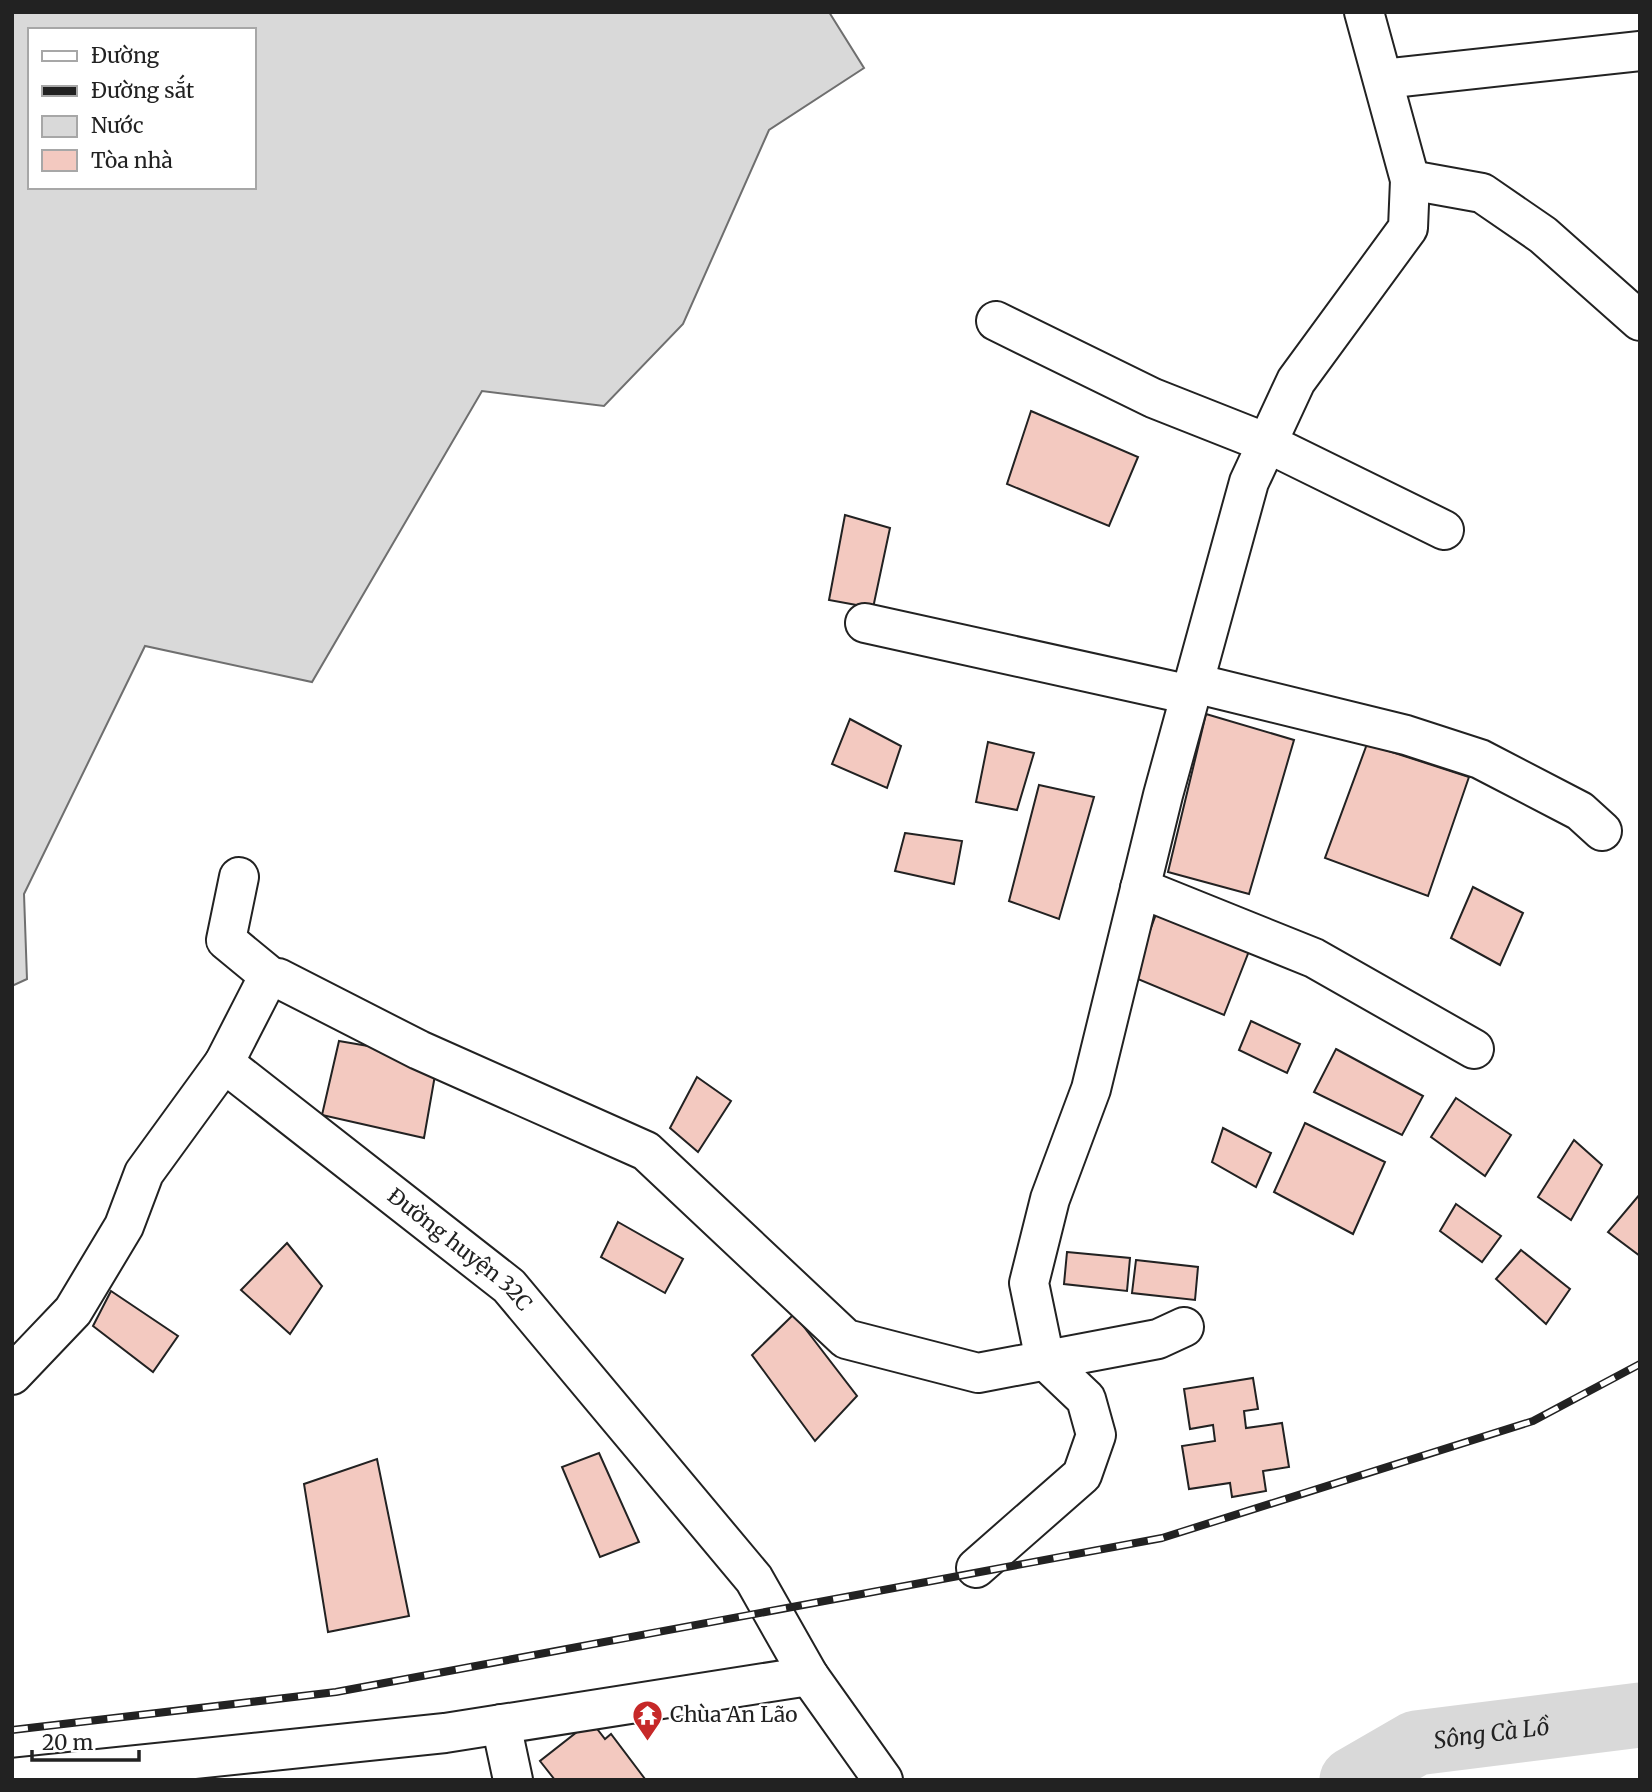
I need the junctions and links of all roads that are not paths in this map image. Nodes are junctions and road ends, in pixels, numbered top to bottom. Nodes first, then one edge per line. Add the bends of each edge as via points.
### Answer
1 (1364, 12) edge
2 (1640, 51) edge
3 (1383, 79) junction
4 (1410, 180) junction
5 (996, 321) dead end
6 (1640, 321) edge
7 (1267, 443) junction
8 (1444, 530) dead end
9 (865, 623) dead end
10 (1192, 689) junction
11 (1602, 831) dead end
12 (239, 877) dead end
13 (1140, 888) junction
14 (272, 978) junction
15 (1474, 1049) dead end
16 (224, 1063) junction
17 (1184, 1327) dead end
18 (1045, 1360) junction
19 (12, 1375) edge
20 (976, 1568) dead end
21 (809, 1676) junction
22 (501, 1724) junction
23 (12, 1778) edge
24 (513, 1780) edge
25 (883, 1780) edge

1 - 3 street
2 - 3 street
3 - 4 street
4 - 6 street via 1482,193 1542,235
4 - 7 street via 1408,228 1296,381
5 - 7 street via 1153,398
7 - 8 street
7 - 10 street via 1249,482
9 - 10 street
10 - 11 street via 1406,734 1480,759 1580,811
10 - 13 street
12 - 14 street via 226,940
13 - 15 street via 1314,958
13 - 18 street via 1091,1089 1050,1199 1029,1283
14 - 16 street via 266,981
14 - 18 street via 419,1050 646,1151 846,1339 978,1373
16 - 19 street via 144,1173 124,1226 73,1311
16 - 21 street, Đường huyện 32C via 509,1286 754,1579
17 - 18 street via 1158,1339
18 - 20 street via 1087,1399 1096,1435 1082,1475
21 - 22 street
21 - 25 street, Đường huyện 32C
22 - 23 street
22 - 24 street

